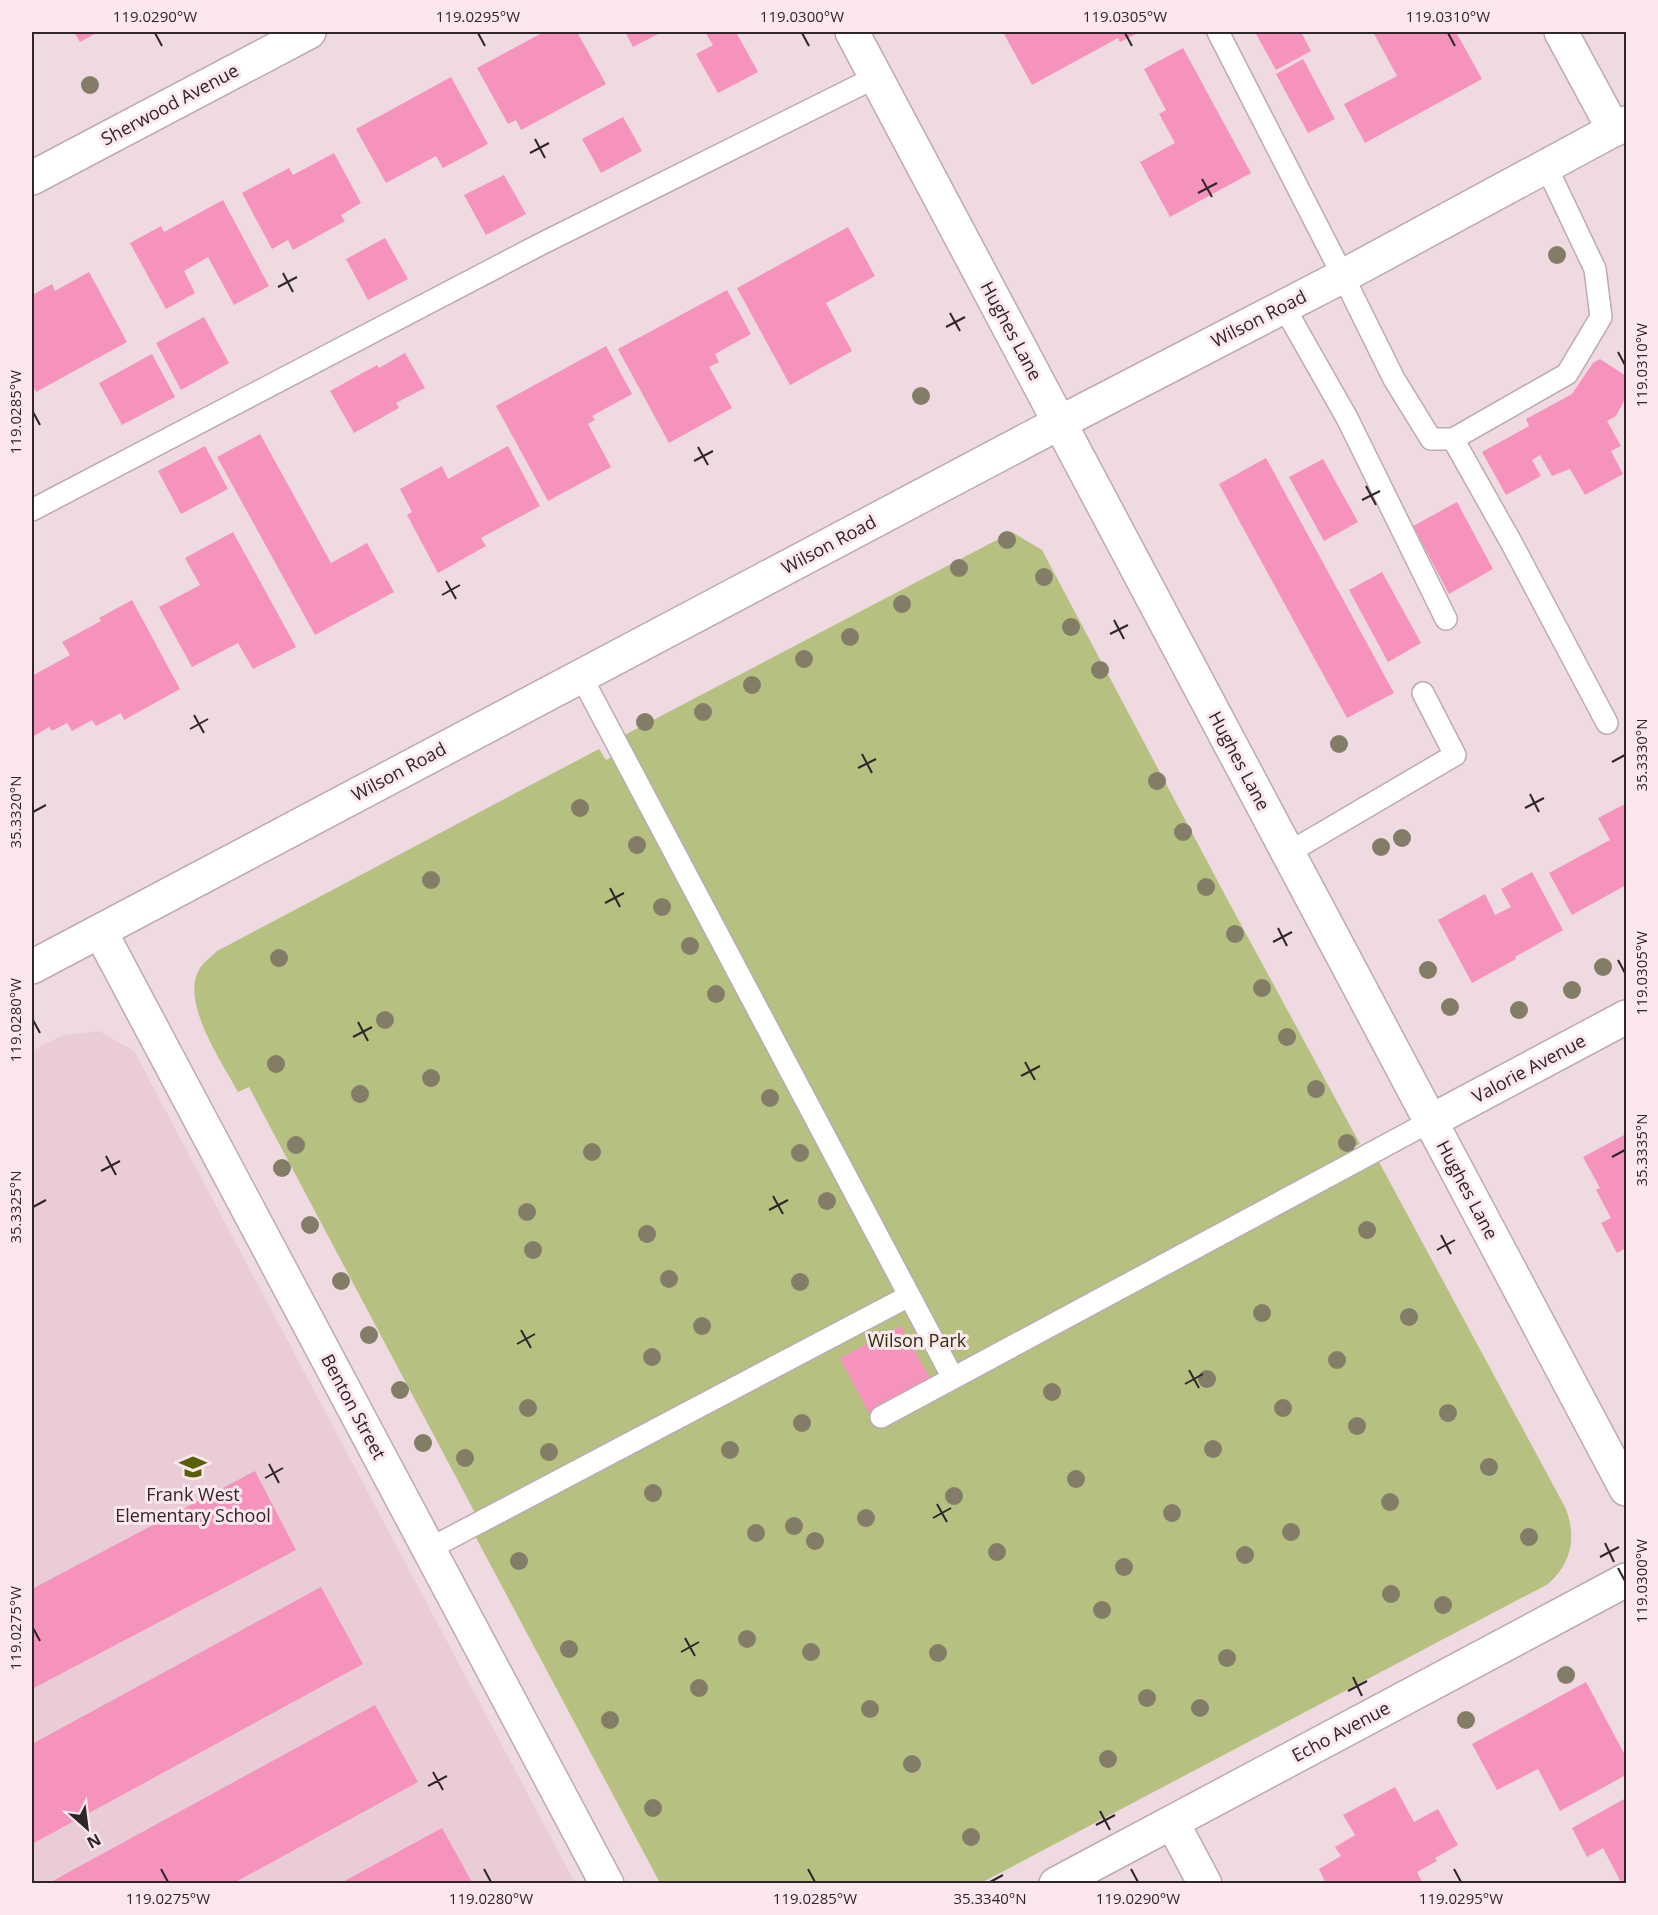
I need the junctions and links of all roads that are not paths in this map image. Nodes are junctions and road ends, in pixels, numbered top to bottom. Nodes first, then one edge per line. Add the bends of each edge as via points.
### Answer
1 (309, 32) edge
2 (852, 32) edge
3 (1218, 32) edge
4 (1562, 32) edge
5 (876, 77) junction
6 (1620, 126) edge
7 (1546, 168) junction
8 (32, 178) edge
9 (1343, 276) junction
10 (1284, 307) junction
11 (1059, 423) junction
12 (1453, 439) junction
13 (32, 510) edge
14 (1446, 619) dead end
15 (581, 676) junction
16 (1423, 693) dead end
17 (1607, 723) dead end
18 (1288, 854) junction
19 (100, 931) junction
20 (32, 967) edge
21 (1626, 1017) edge
22 (1431, 1121) junction
23 (909, 1296) junction
24 (953, 1378) junction
25 (881, 1418) dead end
26 (1626, 1489) edge
27 (429, 1549) junction
28 (1626, 1580) edge
29 (1172, 1822) junction
30 (607, 1884) edge
31 (1056, 1884) edge
32 (1205, 1884) edge

1 - 8 street, Sherwood Avenue
2 - 5 street, Hughes Lane
3 - 9 lane
4 - 6 street
5 - 11 street, Hughes Lane
5 - 13 lane via 539,245
6 - 7 street, Wilson Road
7 - 9 street, Wilson Road
7 - 12 lane via 1595,269 1601,317 1567,374
9 - 10 street, Wilson Road
9 - 12 lane via 1394,379 1431,439
10 - 11 street, Wilson Road
10 - 14 lane via 1347,417
11 - 15 street, Wilson Road
11 - 18 street, Hughes Lane
12 - 17 lane
15 - 19 street, Wilson Road
15 - 23 lane
16 - 18 lane via 1455,755
18 - 22 street, Hughes Lane
19 - 20 street, Wilson Road
19 - 27 street, Benton Street
21 - 22 street, Valorie Avenue
22 - 24 lane
22 - 26 street, Hughes Lane
23 - 24 lane
23 - 27 lane
24 - 25 lane
27 - 30 street, Benton Street
28 - 29 street, Echo Avenue
29 - 31 street, Echo Avenue
29 - 32 street

